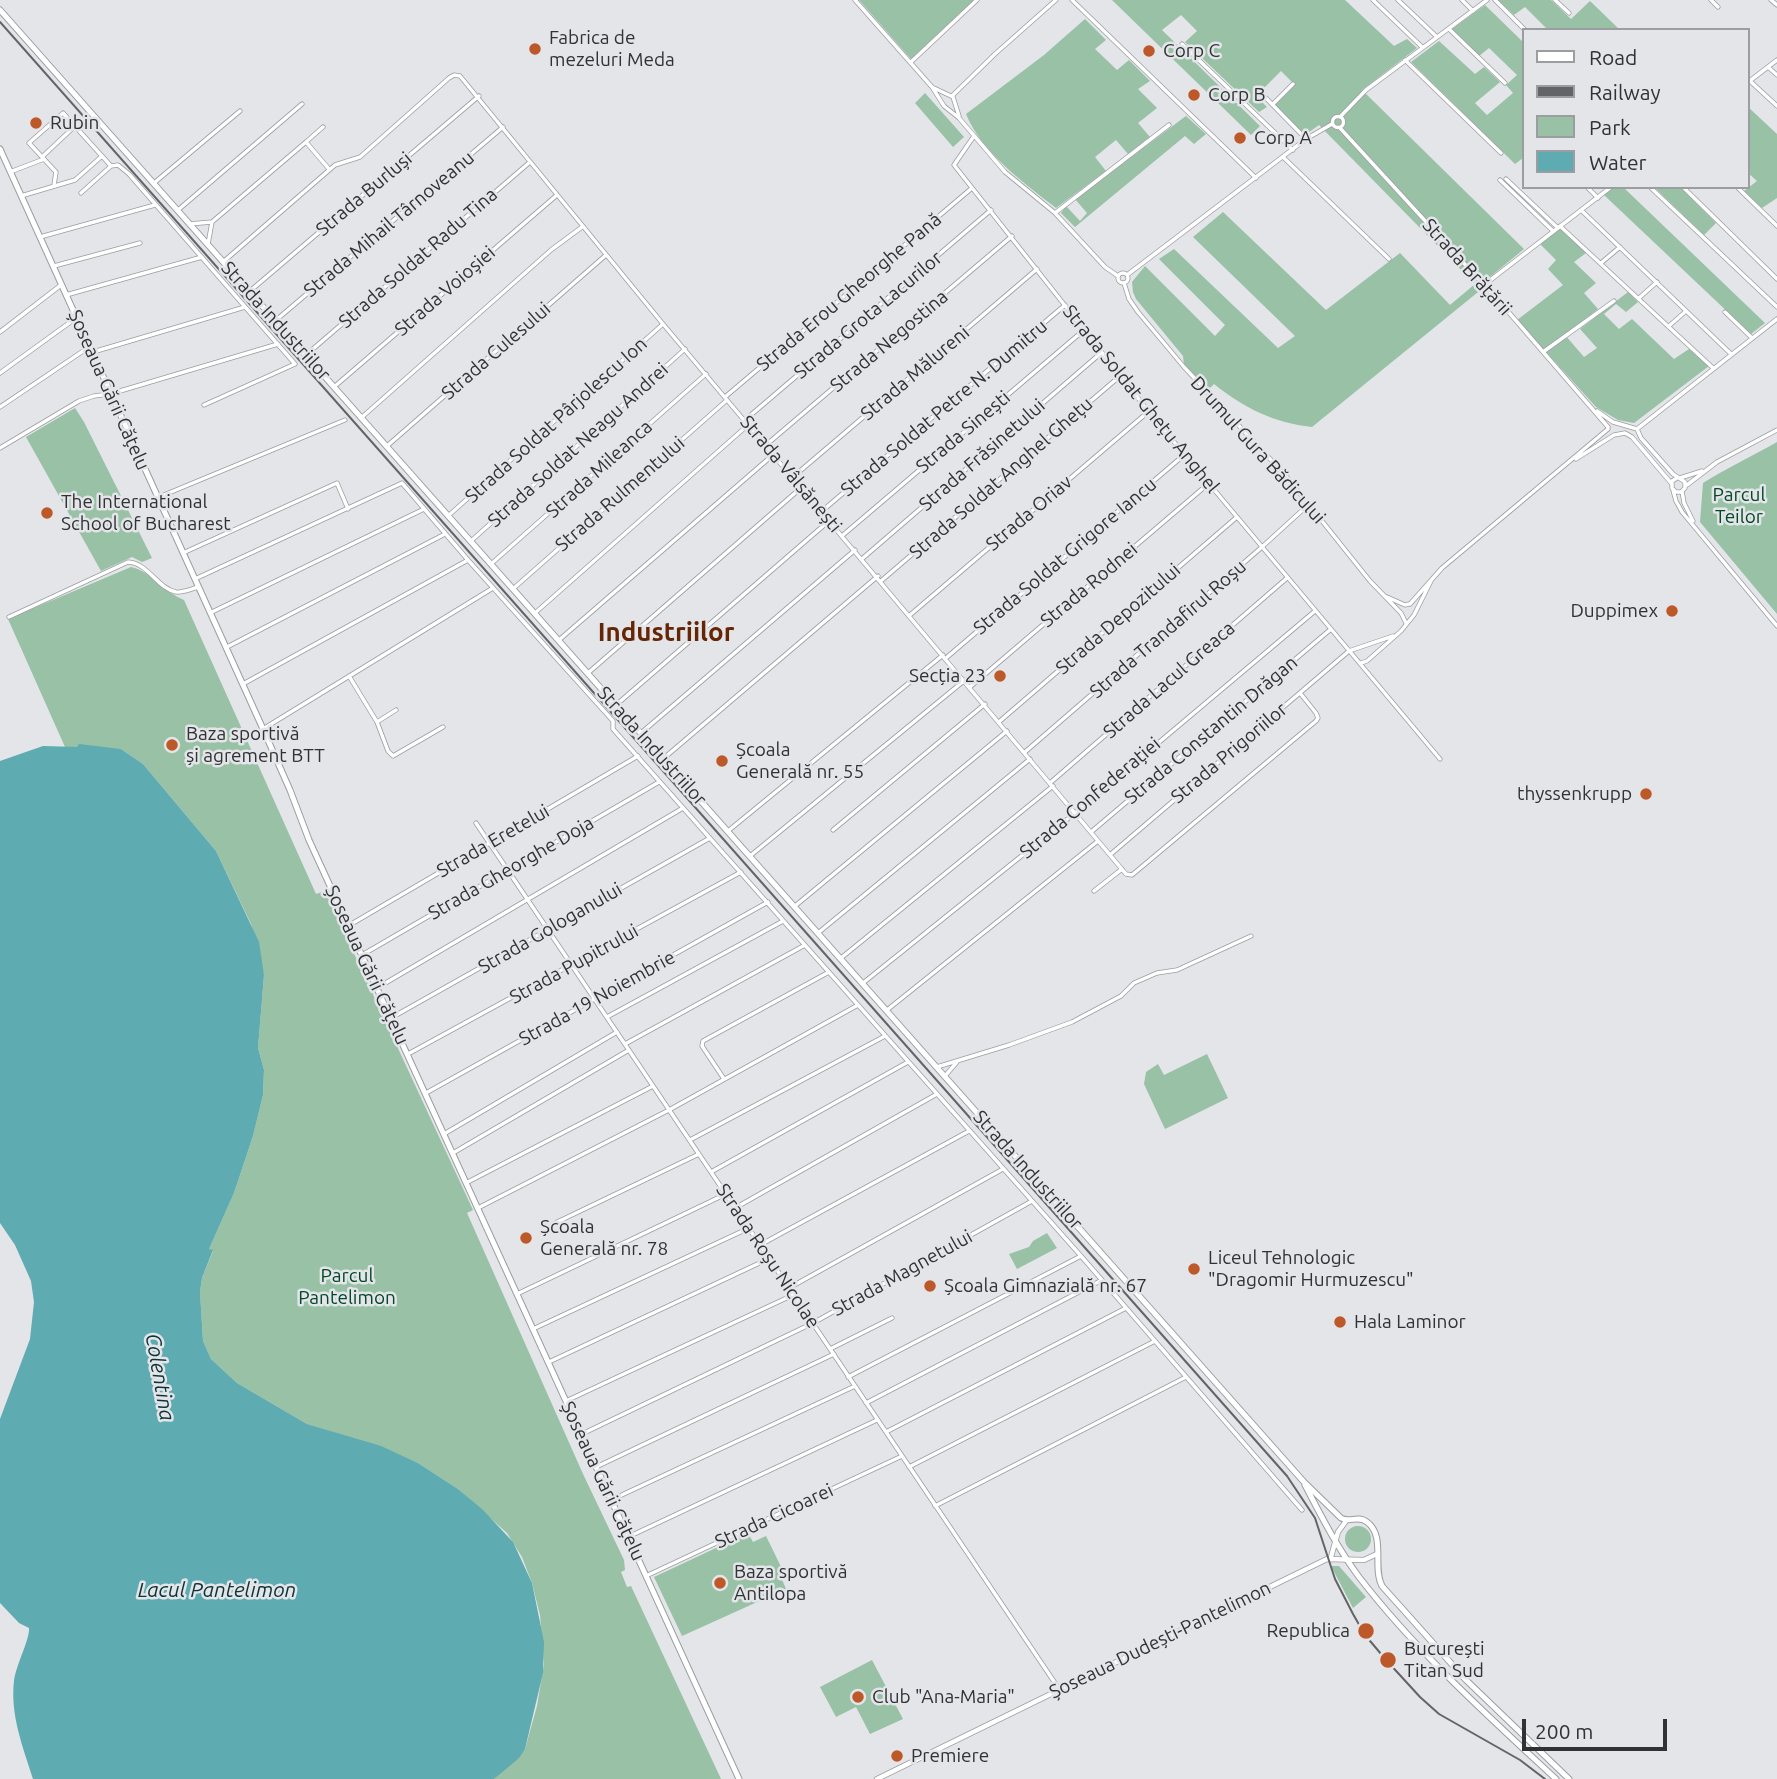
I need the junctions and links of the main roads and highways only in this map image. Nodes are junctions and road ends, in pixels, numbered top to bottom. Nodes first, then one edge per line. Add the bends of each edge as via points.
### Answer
1 (0, 10) edge
2 (0, 149) edge
3 (1304, 1482) junction
4 (739, 1779) edge
5 (1556, 1779) edge
6 (1569, 1779) edge

1 - 3 main road, Strada Industriilor
2 - 4 main road, Șoseaua Gării Cățelu via 304,829
3 - 5 main road, Strada Industriilor via 1347,1559 1377,1598 1450,1679
3 - 6 main road, Strada Industriilor via 1346,1521 1364,1520 1376,1534 1378,1577 1386,1590 1466,1680

